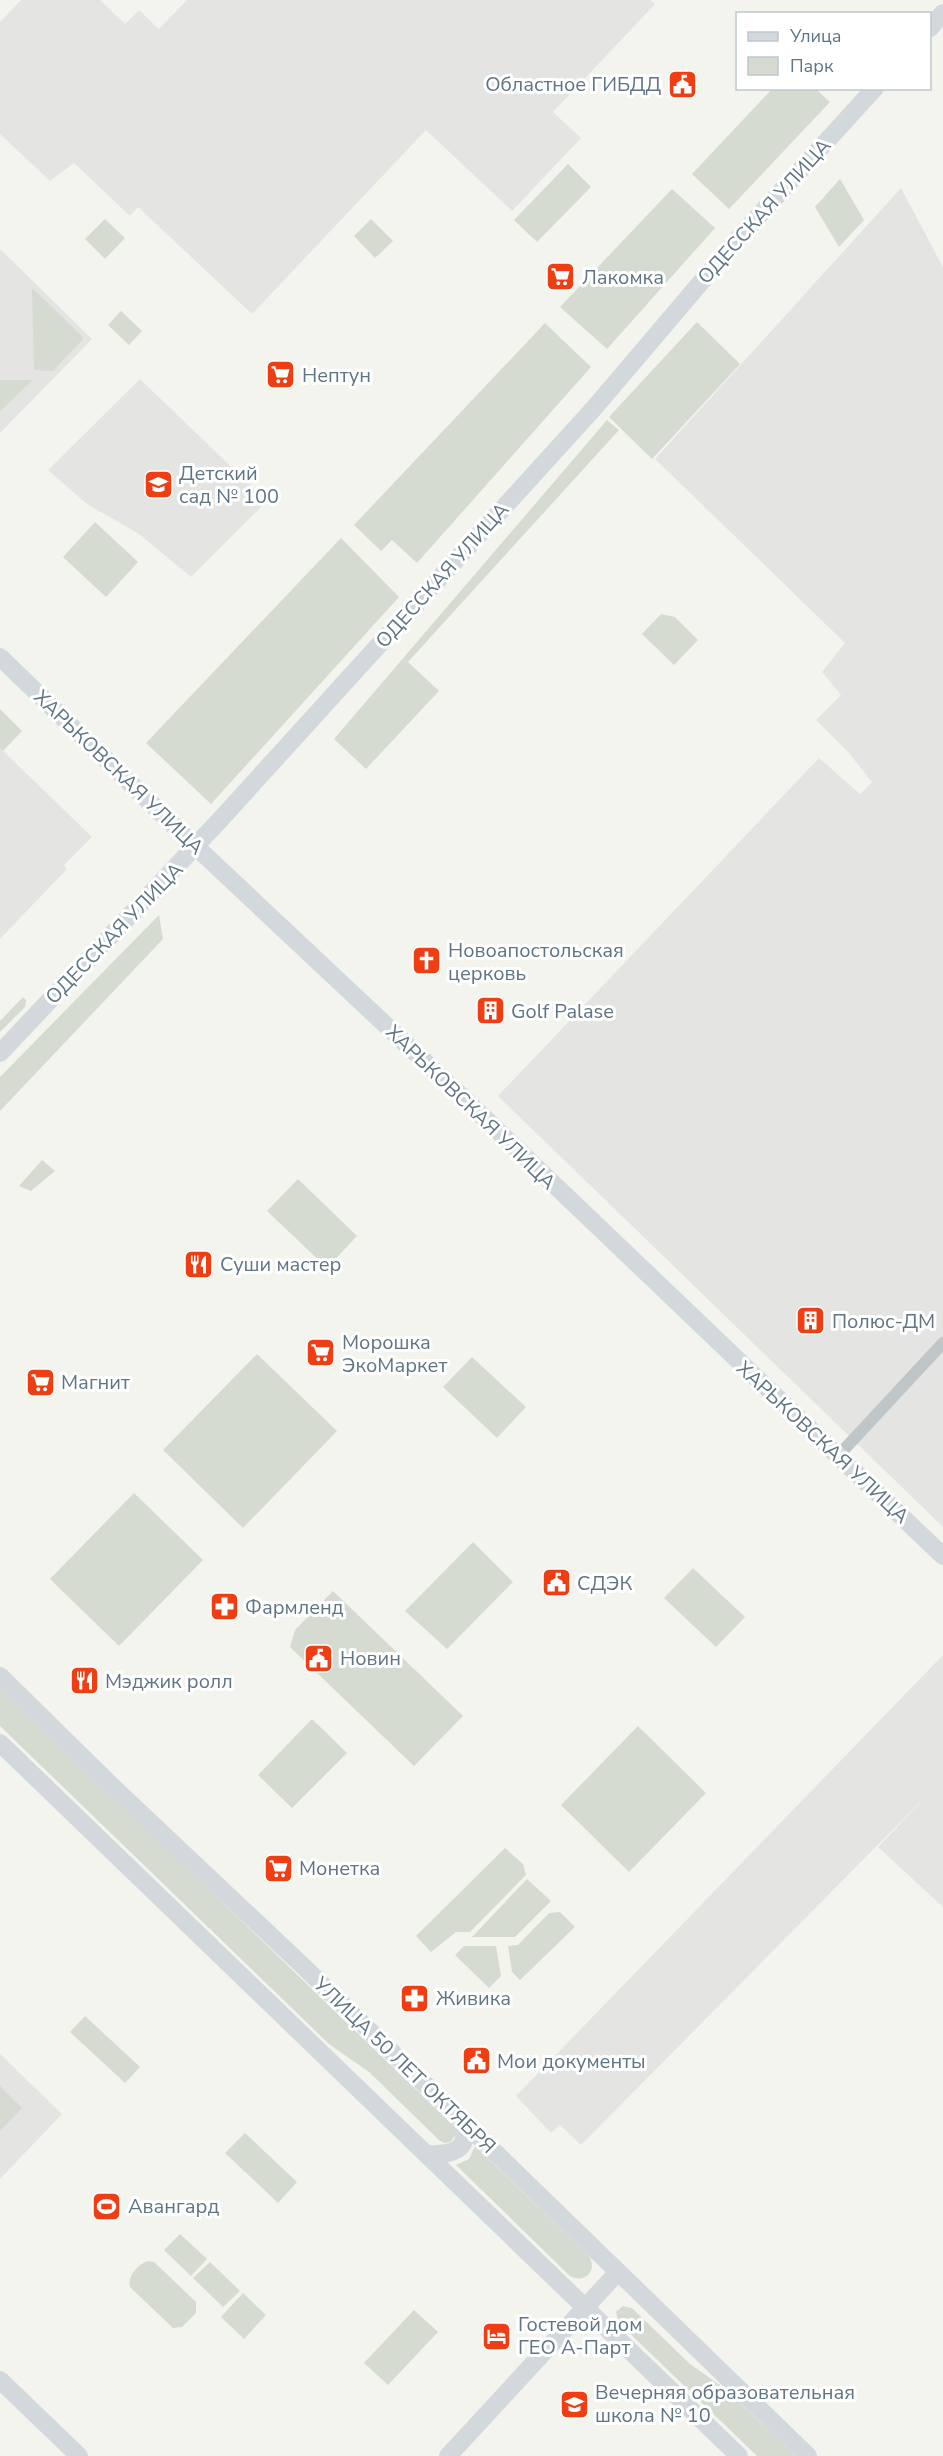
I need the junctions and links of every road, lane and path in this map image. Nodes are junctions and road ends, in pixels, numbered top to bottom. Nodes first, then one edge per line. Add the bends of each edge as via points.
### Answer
1 (943, 13) edge
2 (931, 27) edge
3 (873, 90) edge
4 (0, 657) edge
5 (196, 848) junction
6 (0, 1053) edge
7 (943, 1343) edge
8 (838, 1456) junction
9 (943, 1556) edge
10 (0, 1676) edge
11 (0, 1743) edge
12 (461, 2121) junction
13 (427, 2154) junction
14 (618, 2272) junction
15 (585, 2306) junction
16 (0, 2380) edge
17 (79, 2456) edge
18 (448, 2456) edge
19 (739, 2456) edge
20 (808, 2456) edge

1 - 2 street
3 - 5 street, ОДЕССКАЯ УЛИЦА via 742,234 595,407
4 - 5 street, ХАРЬКОВСКАЯ УЛИЦА
5 - 6 street, ОДЕССКАЯ УЛИЦА
5 - 8 street, ХАРЬКОВСКАЯ УЛИЦА
7 - 8 street
8 - 9 street, ХАРЬКОВСКАЯ УЛИЦА
10 - 12 street, УЛИЦА 50 ЛЕТ ОКТЯБРЯ
11 - 13 street
12 - 13 street via 464,2140 458,2149 449,2154
12 - 14 street, УЛИЦА 50 ЛЕТ ОКТЯБРЯ
13 - 15 street
14 - 15 street
14 - 20 street, УЛИЦА 50 ЛЕТ ОКТЯБРЯ
15 - 18 street
15 - 19 street
16 - 17 street

